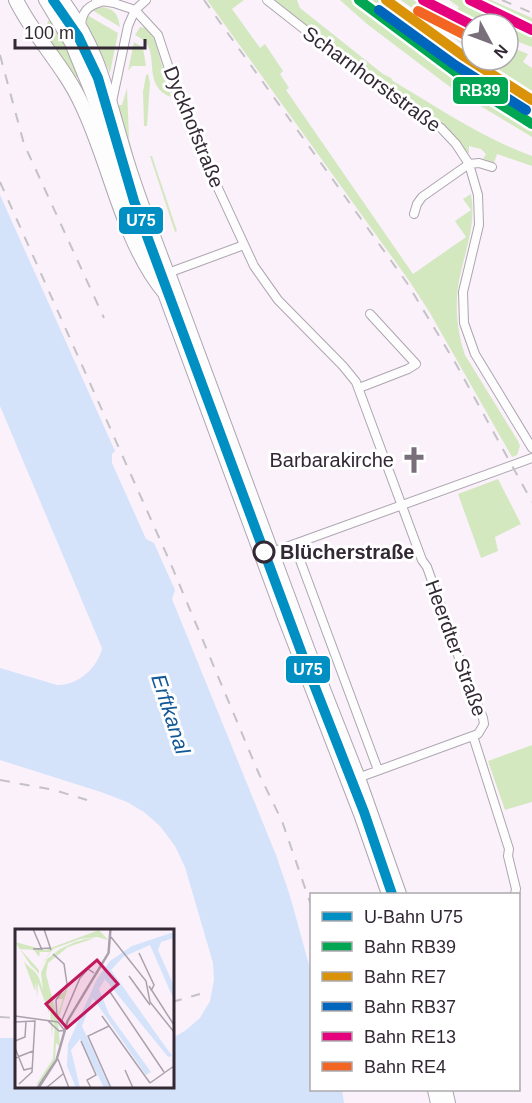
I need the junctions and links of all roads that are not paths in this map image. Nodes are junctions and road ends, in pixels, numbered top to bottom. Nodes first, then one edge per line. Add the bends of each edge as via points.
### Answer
1 (16, 0) edge
2 (45, 0) edge
3 (63, 0) edge
4 (146, 0) edge
5 (267, 0) edge
6 (100, 1) edge
7 (139, 13) junction
8 (81, 26) junction
9 (71, 43) junction
10 (112, 101) junction
11 (108, 138) junction
12 (469, 164) junction
13 (492, 167) dead end
14 (414, 214) dead end
15 (244, 245) junction
16 (168, 273) junction
17 (165, 294) junction
18 (370, 314) dead end
19 (359, 388) junction
20 (532, 448) edge
21 (532, 458) edge
22 (402, 505) junction
23 (294, 544) junction
24 (267, 554) junction
25 (473, 736) junction
26 (378, 770) junction
27 (353, 780) junction
28 (389, 893) edge
29 (399, 893) edge
30 (515, 893) edge

1 - 17 main road via 71,83 140,255
2 - 9 main road
3 - 8 main road
4 - 7 street
5 - 12 street, Scharnhorststraße via 379,88 441,128
6 - 7 street
6 - 8 street via 85,10
7 - 10 street via 128,26
7 - 15 street, Dyckhofstraße via 158,35 192,132
8 - 10 main road
9 - 10 street via 98,87
9 - 11 main road
10 - 11 street
10 - 16 main road via 132,175
11 - 17 main road
12 - 13 street
12 - 14 street via 422,197
12 - 20 street, Scharnhorststraße via 478,195 479,225 463,292 464,323 475,354
15 - 16 street
15 - 19 street, Dyckhofstraße via 264,283
16 - 24 main road
17 - 24 main road
18 - 19 street via 416,364
19 - 22 street, Dyckhofstraße
21 - 22 street
22 - 23 street
22 - 25 street, Heerdter Straße via 483,718 484,724
23 - 24 street
23 - 26 street
24 - 27 main road
25 - 26 street
25 - 30 street, Heerdter Straße via 509,849
26 - 27 street
27 - 28 main road
27 - 29 main road

